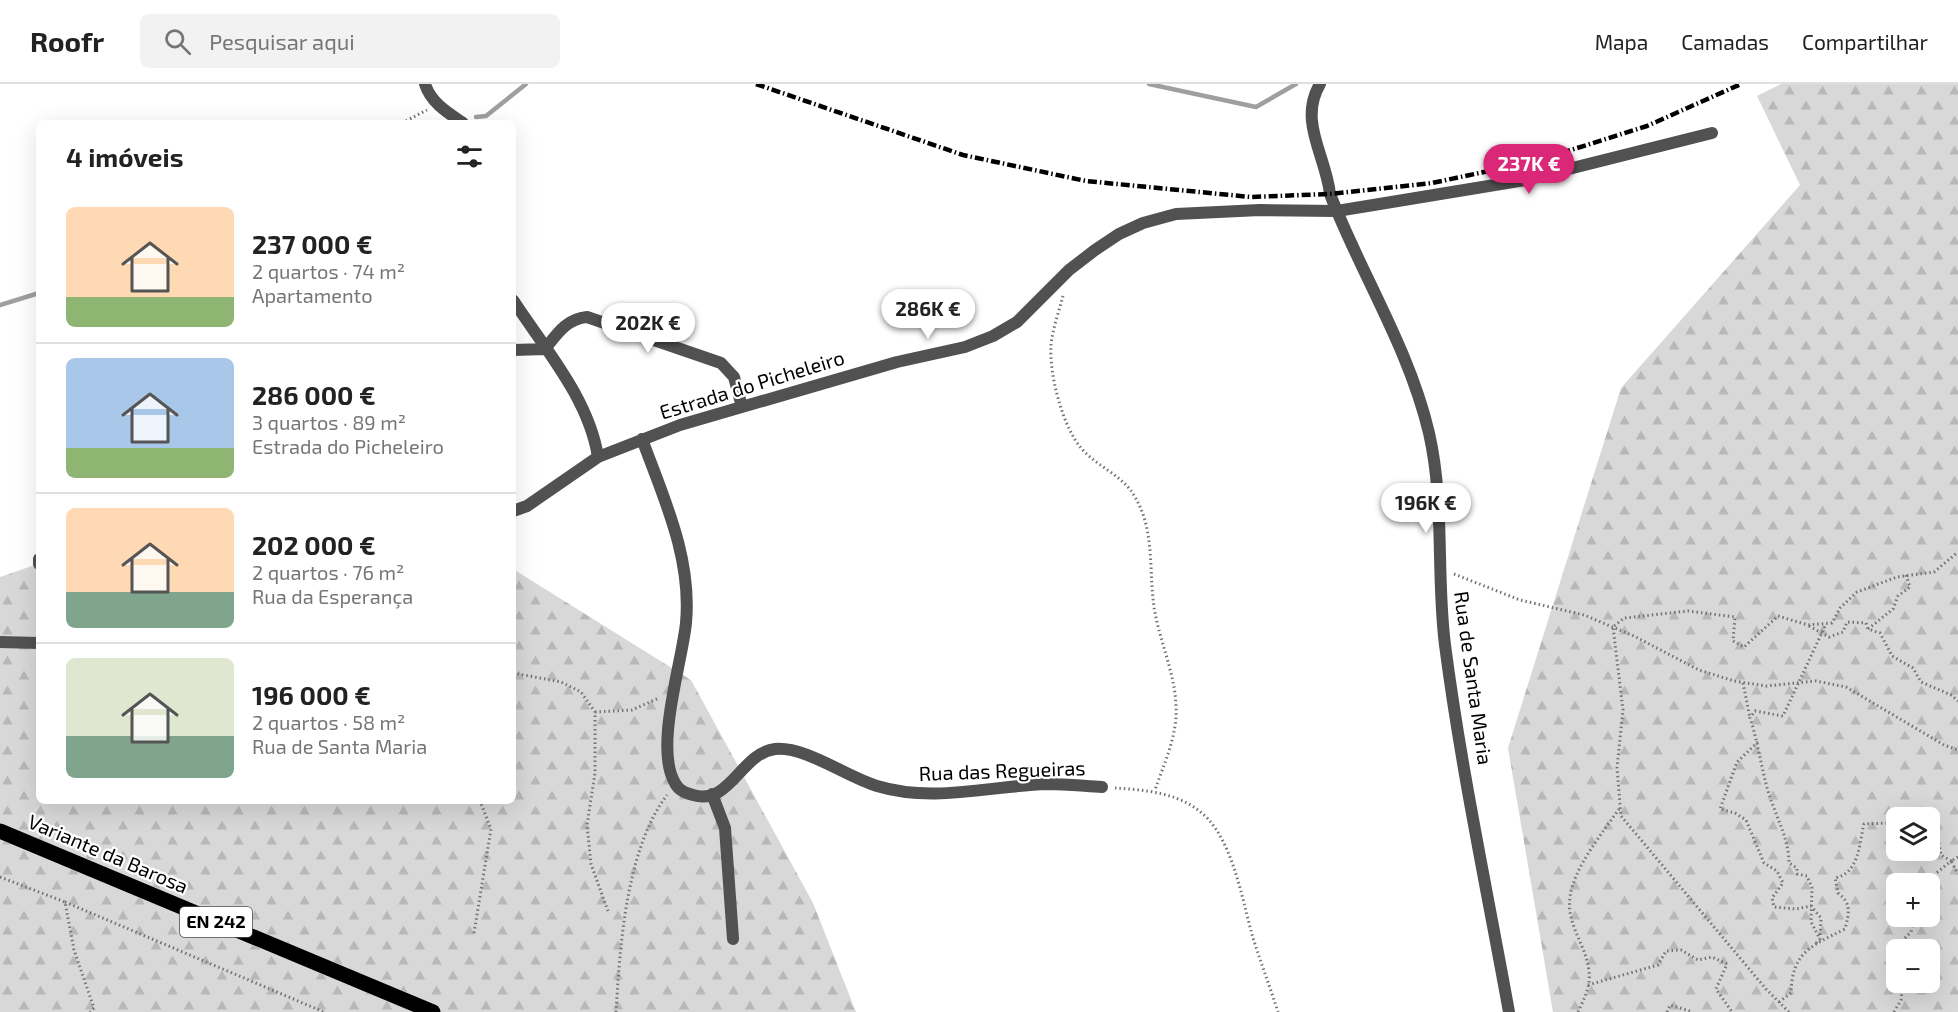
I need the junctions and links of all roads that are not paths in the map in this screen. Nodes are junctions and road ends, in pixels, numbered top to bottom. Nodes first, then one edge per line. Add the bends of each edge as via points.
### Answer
1 (424, 84) edge
2 (1320, 84) edge
3 (460, 120) edge
4 (1712, 133) dead end
5 (1337, 211) junction
6 (516, 305) edge
7 (545, 349) junction
8 (516, 350) edge
9 (742, 407) junction
10 (642, 440) junction
11 (598, 457) junction
12 (516, 510) edge
13 (0, 642) edge
14 (36, 643) edge
15 (1102, 787) road end
16 (712, 794) junction
17 (0, 831) edge
18 (733, 939) dead end
19 (433, 1012) edge
20 (1509, 1012) edge

1 - 3 street via 438,104
2 - 5 street, Rua de Santa Maria via 1310,103 1310,120
4 - 5 street, Estrada do Picheleiro via 1525,180
5 - 9 street, Estrada do Picheleiro via 1176,214 1143,223 1119,234 1069,270 1017,322 993,336
5 - 20 street, Rua de Santa Maria via 1402,353 1425,420 1439,491 1445,644
6 - 7 street
7 - 8 street
7 - 9 street via 563,327 575,318 587,317 721,363 734,377
7 - 11 street via 581,404
9 - 10 street, Estrada do Picheleiro via 680,424
10 - 11 street, Estrada do Picheleiro
10 - 16 street via 681,547 684,569 686,621 668,723 669,767 675,784 684,793 704,798
11 - 12 street, Estrada do Picheleiro
13 - 14 street
15 - 16 street, Rua das Regueiras via 1048,784 910,794 875,786 792,751 775,749 761,753 726,789
16 - 18 street via 725,828
17 - 19 main road, Variante da Barosa / EN 242

